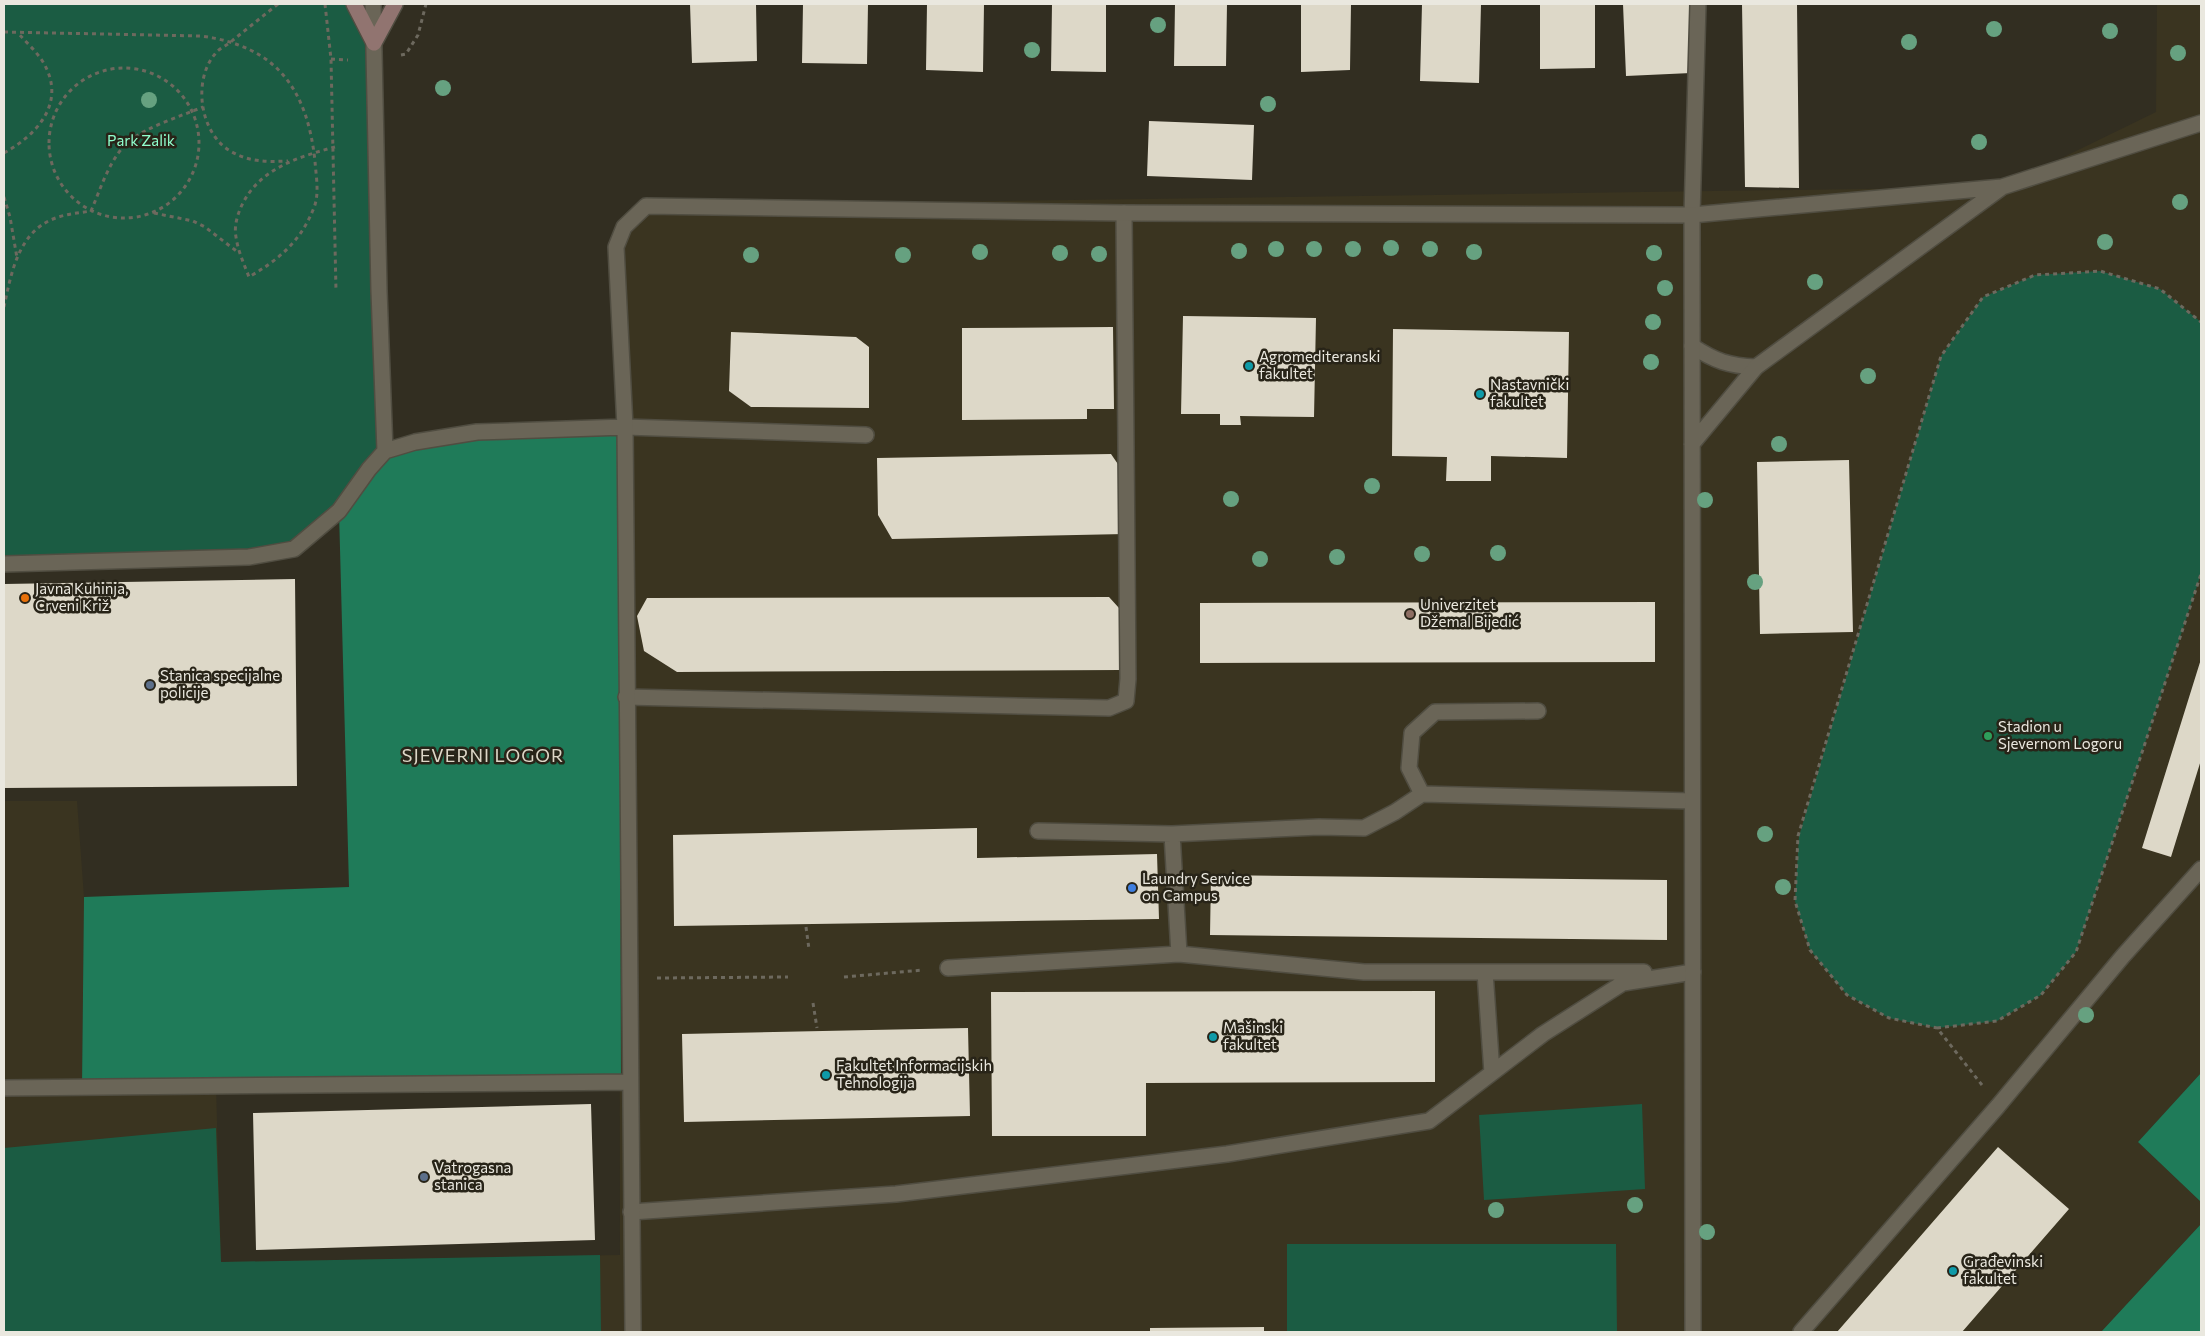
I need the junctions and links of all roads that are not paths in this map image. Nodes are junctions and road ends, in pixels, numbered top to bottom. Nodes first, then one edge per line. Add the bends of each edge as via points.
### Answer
1 (354, 4) edge
2 (373, 4) edge
3 (395, 4) edge
4 (1698, 4) edge
5 (374, 44) junction
6 (2201, 123) edge
7 (2002, 187) junction
8 (1124, 213) junction
9 (1692, 215) junction
10 (1692, 346) junction
11 (1756, 367) junction
12 (625, 427) junction
13 (866, 436) dead end
14 (1692, 444) junction
15 (385, 452) junction
16 (4, 564) edge
17 (626, 698) junction
18 (1538, 711) dead end
19 (1422, 794) junction
20 (1692, 801) junction
21 (1038, 831) dead end
22 (1172, 834) junction
23 (2201, 869) edge
24 (1179, 954) junction
25 (948, 968) road end
26 (1485, 972) junction
27 (1693, 972) junction
28 (1492, 1074) junction
29 (630, 1082) junction
30 (4, 1088) edge
31 (631, 1212) junction
32 (633, 1332) edge
33 (1693, 1332) edge
34 (1801, 1332) edge

1 - 5 street
2 - 5 street
3 - 5 street
4 - 9 street
5 - 15 street
6 - 7 street
7 - 9 street
7 - 11 street
8 - 9 street
8 - 12 street via 646,206 624,227 616,247
8 - 17 street via 1126,701 1109,708
9 - 10 street
10 - 11 street via 1710,358 1733,366
10 - 14 street
11 - 14 street
12 - 13 street
12 - 15 street via 477,432 415,442
12 - 17 street
14 - 20 street
15 - 16 street via 368,469 339,511 294,549 249,557
17 - 29 street
18 - 19 street via 1435,712 1412,733 1409,768
19 - 20 street
19 - 22 street via 1364,828
20 - 27 street
21 - 22 street
22 - 24 street
23 - 34 street
24 - 25 street
24 - 26 street via 1364,972
26 - 27 street
26 - 28 street
27 - 28 street via 1623,983 1543,1034
27 - 33 street
28 - 31 street via 1429,1121 1237,1153 896,1194
29 - 30 street
29 - 31 street
31 - 32 street

